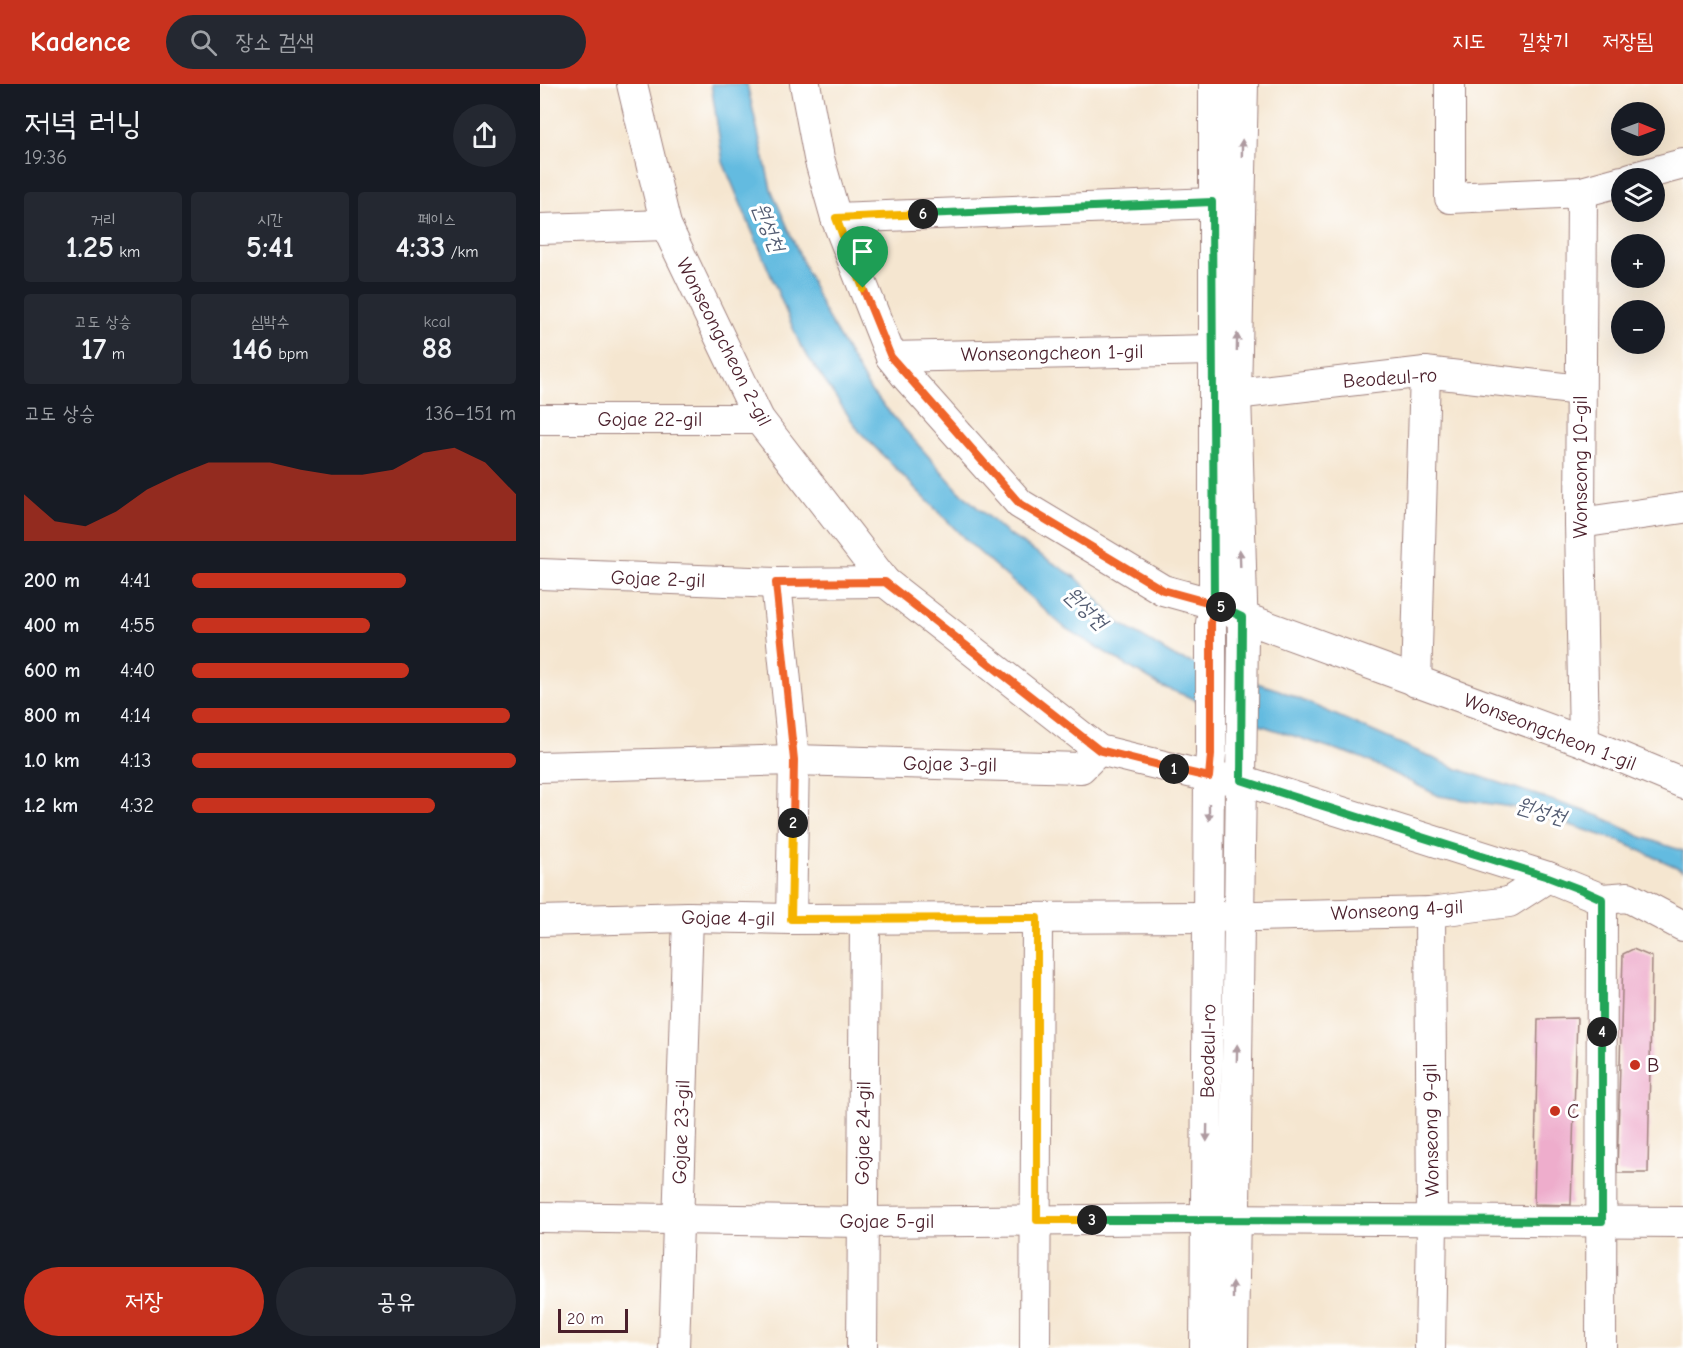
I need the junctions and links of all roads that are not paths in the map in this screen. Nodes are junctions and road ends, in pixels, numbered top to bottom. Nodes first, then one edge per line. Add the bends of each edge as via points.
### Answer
1 (632, 84) edge
2 (805, 84) edge
3 (1214, 84) edge
4 (1243, 84) edge
5 (1450, 84) edge
6 (1683, 164) edge
7 (1665, 169) edge
8 (1611, 184) edge
9 (1582, 192) junction
10 (1212, 202) junction
11 (836, 218) junction
12 (666, 225) junction
13 (540, 229) edge
14 (1212, 350) junction
15 (891, 357) junction
16 (1425, 372) junction
17 (1580, 390) junction
18 (1236, 394) junction
19 (540, 418) edge
20 (759, 419) junction
21 (1683, 508) edge
22 (1580, 523) junction
23 (540, 574) edge
24 (885, 582) junction
25 (776, 583) junction
26 (1213, 613) junction
27 (1242, 626) junction
28 (1416, 682) junction
29 (1584, 742) junction
30 (1099, 750) junction
31 (794, 760) junction
32 (1210, 766) junction
33 (540, 767) edge
34 (1241, 774) junction
35 (1683, 783) edge
36 (1548, 877) junction
37 (1615, 898) junction
38 (1683, 901) edge
39 (1430, 912) junction
40 (688, 916) junction
41 (1239, 916) junction
42 (1209, 917) junction
43 (1037, 918) junction
44 (791, 919) junction
45 (865, 919) junction
46 (540, 921) edge
47 (1683, 927) edge
48 (540, 1217) edge
49 (679, 1219) junction
50 (1220, 1219) junction
51 (1037, 1220) junction
52 (1432, 1221) junction
53 (1602, 1221) junction
54 (862, 1222) junction
55 (1683, 1222) edge
56 (674, 1348) edge
57 (862, 1348) edge
58 (1035, 1348) edge
59 (1205, 1348) edge
60 (1233, 1348) edge
61 (1430, 1348) edge
62 (1601, 1348) edge

1 - 12 street, Wonseongcheon 2-gil
2 - 11 street, Wonseongcheon 1-gil via 819,159
3 - 10 street
18 -> 4 street
5 - 9 street via 1450,198
6 - 7 street
8 - 9 street
9 - 17 street, Wonseong 10-gil
10 - 11 street
10 - 14 street
11 - 15 street, Wonseongcheon 1-gil
12 - 13 street
12 - 20 street, Wonseongcheon 2-gil
14 - 15 street, Wonseongcheon 1-gil
14 - 26 street
15 - 26 street, Wonseongcheon 1-gil via 1020,504 1163,590
16 - 17 street, Beodeul-ro
16 - 18 street, Beodeul-ro
16 - 28 street
17 - 22 street, Wonseong 10-gil
27 -> 18 street
19 - 20 street, Gojae 22-gil
20 - 24 street, Wonseongcheon 2-gil
21 - 22 street
22 - 29 street, Wonseong 10-gil
23 - 25 street, Gojae 2-gil
24 - 25 street, Gojae 2-gil
24 - 30 street, Wonseongcheon 2-gil
25 - 31 street
26 - 27 street, Wonseongcheon 1-gil
26 - 32 street, Beodeul-ro
27 - 28 street, Wonseongcheon 1-gil
27 - 34 street, Beodeul-ro
28 - 29 street, Wonseongcheon 1-gil
29 - 35 street, Wonseongcheon 1-gil
30 - 31 street, Gojae 3-gil via 1081,768
30 - 32 street, Wonseongcheon 2-gil
31 - 33 street, Gojae 3-gil
31 - 44 street
32 - 34 street, Wonseongcheon 2-gil
32 -> 42 street, Beodeul-ro
34 - 36 street, Wonseongcheon 2-gil
34 - 41 street, Beodeul-ro
36 - 37 street, Wonseongcheon 2-gil
36 - 39 street, Wonseong 4-gil via 1509,902
37 - 38 street
37 - 47 street, Wonseongcheon 2-gil
37 - 53 street
39 - 41 street, Wonseong 4-gil
39 - 52 street, Wonseong 9-gil
40 - 44 street, Gojae 4-gil
40 - 46 street, Gojae 4-gil
40 - 49 street, Gojae 23-gil
41 - 42 street, Gojae 4-gil
50 -> 41 street, Beodeul-ro
42 - 43 street, Gojae 4-gil
42 -> 50 street, Beodeul-ro
43 - 45 street, Gojae 4-gil
43 - 51 street
44 - 45 street, Gojae 4-gil
45 - 54 street, Gojae 24-gil
48 - 49 street, Gojae 5-gil
49 - 54 street, Gojae 5-gil
49 - 56 street, Gojae 23-gil
50 - 51 street, Gojae 5-gil
50 - 52 street, Gojae 5-gil
50 - 59 street, Beodeul-ro
60 -> 50 street, Beodeul-ro
51 - 54 street, Gojae 5-gil
51 - 58 street
52 - 53 street, Gojae 5-gil
52 - 61 street, Wonseong 9-gil
53 - 55 street, Gojae 5-gil
53 - 62 street
54 - 57 street, Gojae 24-gil

